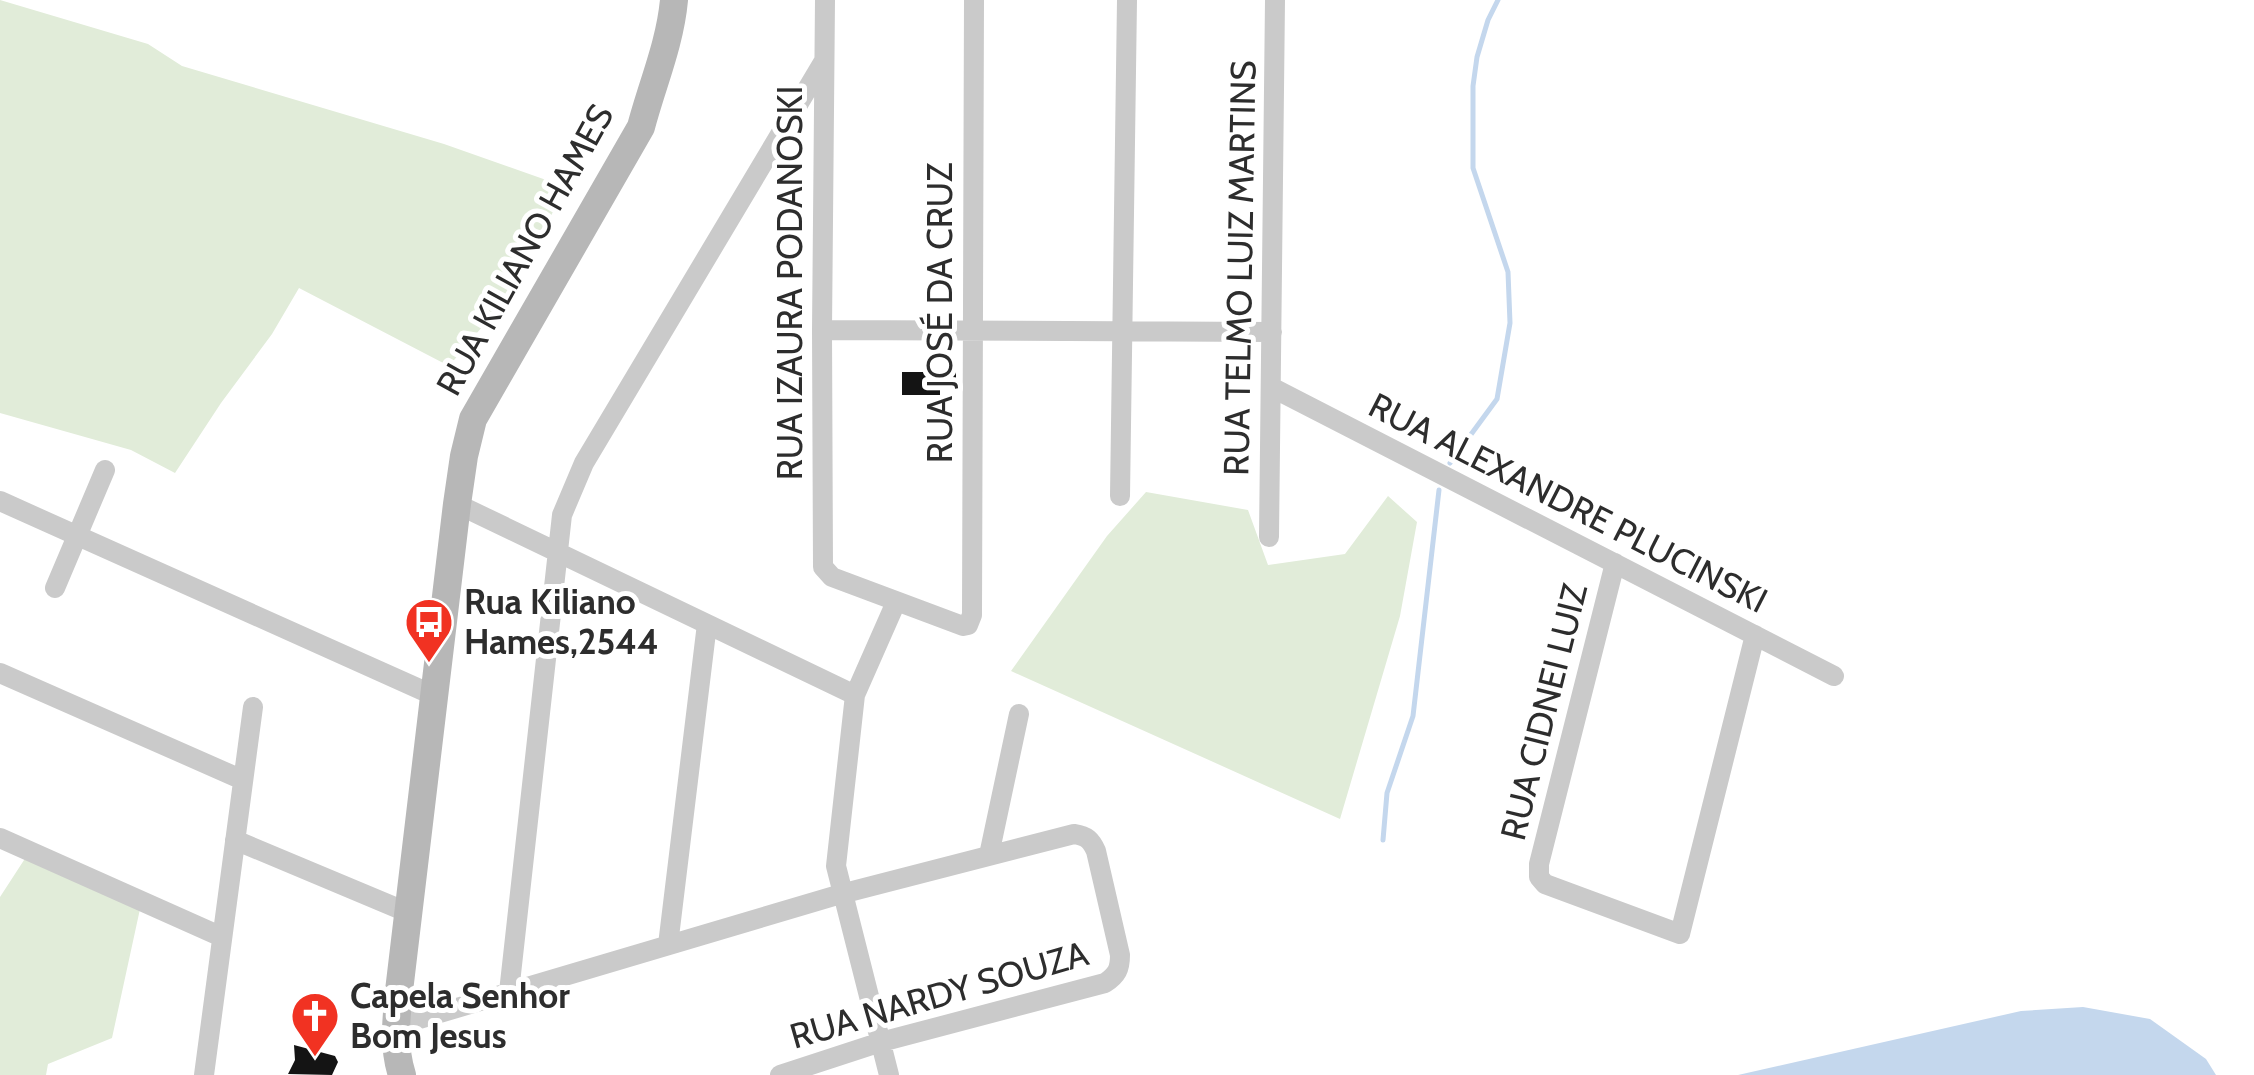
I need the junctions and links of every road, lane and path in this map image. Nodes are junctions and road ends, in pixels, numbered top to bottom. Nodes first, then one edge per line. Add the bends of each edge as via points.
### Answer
1 (674, 0) edge
2 (825, 0) edge
3 (974, 0) edge
4 (1127, 0) edge
5 (1276, 0) edge
6 (824, 60) junction
7 (822, 330) junction
8 (972, 330) junction
9 (1122, 331) junction
10 (1272, 332) junction
11 (1271, 387) junction
12 (105, 470) dead end
13 (1120, 496) dead end
14 (0, 501) edge
15 (457, 504) junction
16 (77, 536) junction
17 (1270, 537) dead end
18 (559, 553) junction
19 (1614, 563) junction
20 (55, 588) dead end
21 (896, 602) junction
22 (706, 624) junction
23 (1755, 636) junction
24 (0, 673) edge
25 (1834, 676) dead end
26 (855, 695) junction
27 (435, 696) junction
28 (253, 707) dead end
29 (1019, 714) dead end
30 (243, 780) junction
31 (0, 838) edge
32 (235, 840) junction
33 (990, 855) junction
34 (841, 894) junction
35 (409, 913) junction
36 (222, 938) junction
37 (668, 945) junction
38 (509, 992) junction
39 (396, 1026) junction
40 (880, 1042) junction
41 (204, 1075) edge
42 (402, 1075) edge
43 (780, 1075) edge
44 (889, 1075) edge

1 - 15 main road, RUA KILIANO HAMES via 641,128 474,419
2 - 6 street, RUA IZAURA PODANOSKI
3 - 8 street, RUA JOSÉ DA CRUZ
4 - 9 street
5 - 10 street, RUA TELMO LUIZ MARTINS
6 - 7 street, RUA IZAURA PODANOSKI
6 - 18 street via 584,463 562,515
7 - 8 street
7 - 21 street, RUA IZAURA PODANOSKI via 823,566 832,577
8 - 9 street
8 - 21 street, RUA JOSÉ DA CRUZ via 972,615 963,626
9 - 10 street
9 - 13 street
10 - 11 street, RUA TELMO LUIZ MARTINS
11 - 17 street, RUA TELMO LUIZ MARTINS
11 - 19 street, RUA ALEXANDRE PLUCINSKI
12 - 16 street
14 - 16 street
15 - 18 street
15 - 27 main road, RUA KILIANO HAMES
16 - 20 street
16 - 27 street
18 - 22 street
18 - 38 street
19 - 23 street, RUA ALEXANDRE PLUCINSKI
19 - 23 street, RUA CIDNEI LUIZ via 1544,846 1539,877 1545,884 1680,934
21 - 26 street
22 - 26 street
22 - 37 street
23 - 25 street, RUA ALEXANDRE PLUCINSKI
24 - 30 street
26 - 34 street via 837,851
27 - 35 main road, RUA KILIANO HAMES
28 - 30 street
29 - 33 street
30 - 32 street
31 - 36 street
32 - 35 street
32 - 36 street
33 - 34 street
33 - 40 street, RUA NARDY SOUZA via 1074,834 1091,841 1120,954 1116,976
34 - 37 street
34 - 40 street
35 - 39 main road, RUA KILIANO HAMES
36 - 41 street
37 - 38 street
38 - 39 street
39 - 42 main road, RUA KILIANO HAMES
40 - 43 street, RUA NARDY SOUZA
40 - 44 street

